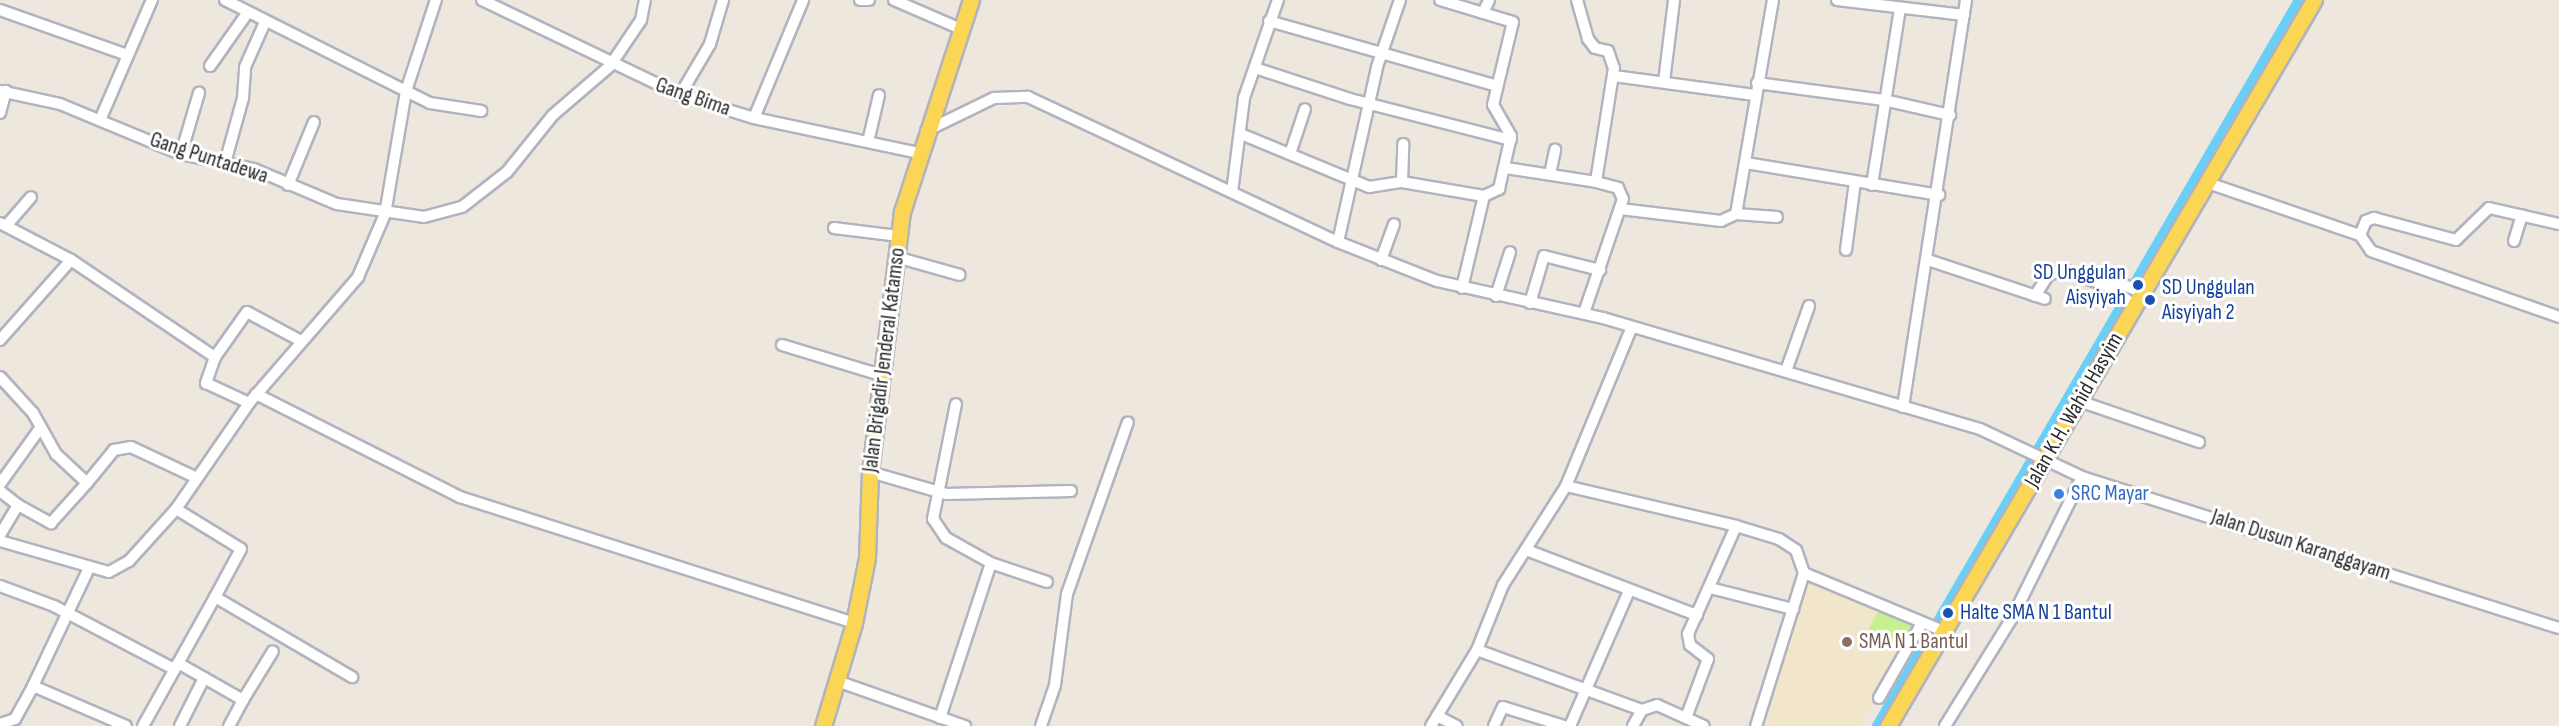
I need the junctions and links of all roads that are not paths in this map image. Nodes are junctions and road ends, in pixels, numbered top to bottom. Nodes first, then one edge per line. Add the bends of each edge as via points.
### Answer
1 (152, 0) edge
2 (225, 0) edge
3 (436, 0) edge
4 (482, 0) edge
5 (634, 0) edge
6 (723, 0) edge
7 (803, 0) edge
8 (860, 0) edge
9 (869, 0) edge
10 (894, 0) edge
11 (971, 0) edge
12 (1278, 0) edge
13 (1400, 0) edge
14 (1440, 0) edge
15 (1489, 0) edge
16 (1577, 0) edge
17 (1674, 0) edge
18 (1773, 0) edge
19 (1837, 0) edge
20 (1966, 0) edge
21 (2314, 0) edge
22 (645, 3) edge
23 (1900, 9) junction
24 (0, 10) edge
25 (248, 12) junction
26 (1484, 13) junction
27 (1964, 15) junction
28 (1269, 21) junction
29 (265, 22) junction
30 (961, 29) junction
31 (1383, 51) junction
32 (127, 55) junction
33 (210, 66) dead end
34 (610, 66) junction
35 (1255, 68) junction
36 (1614, 76) junction
37 (1664, 82) junction
38 (1757, 83) junction
39 (1497, 86) junction
40 (3, 91) edge
41 (406, 91) junction
42 (199, 93) dead end
43 (680, 95) junction
44 (879, 95) dead end
45 (1755, 95) junction
46 (1884, 100) junction
47 (1370, 103) junction
48 (1305, 109) dead end
49 (481, 111) dead end
50 (0, 113) edge
51 (1950, 115) junction
52 (754, 118) junction
53 (100, 120) junction
54 (314, 122) dead end
55 (925, 131) junction
56 (1241, 134) junction
57 (1511, 140) junction
58 (868, 142) junction
59 (1403, 144) dead end
60 (1555, 150) dead end
61 (1291, 151) junction
62 (918, 153) junction
63 (181, 154) junction
64 (225, 163) junction
65 (1746, 163) junction
66 (1506, 168) junction
67 (1550, 174) junction
68 (1353, 182) junction
69 (1402, 182) junction
70 (1596, 182) junction
71 (1855, 182) junction
72 (2208, 183) junction
73 (288, 185) junction
74 (1872, 185) junction
75 (1232, 192) junction
76 (1939, 195) junction
77 (1484, 196) junction
78 (31, 197) dead end
79 (1620, 209) junction
80 (385, 214) junction
81 (1736, 214) junction
82 (2522, 215) junction
83 (1777, 217) dead end
84 (3, 224) edge
85 (1394, 224) dead end
86 (2559, 224) edge
87 (834, 228) dead end
88 (2360, 235) junction
89 (898, 236) junction
90 (2514, 241) dead end
91 (1338, 242) junction
92 (1846, 250) dead end
93 (1510, 252) dead end
94 (896, 257) junction
95 (71, 260) junction
96 (1382, 260) junction
97 (1928, 260) junction
98 (1600, 270) junction
99 (960, 274) dead end
100 (2101, 274) dead end
101 (1462, 288) junction
102 (1496, 296) junction
103 (2131, 296) junction
104 (1530, 303) junction
105 (1809, 306) dead end
106 (1584, 314) junction
107 (2559, 317) edge
108 (1632, 327) junction
109 (0, 340) edge
110 (301, 340) junction
111 (782, 345) dead end
112 (215, 357) junction
113 (1786, 371) junction
114 (881, 375) junction
115 (0, 377) edge
116 (252, 398) junction
117 (2079, 401) junction
118 (956, 404) dead end
119 (1903, 407) junction
120 (1128, 422) dead end
121 (41, 427) junction
122 (2199, 442) dead end
123 (2041, 459) junction
124 (870, 472) junction
125 (2082, 477) junction
126 (197, 478) junction
127 (87, 483) junction
128 (0, 484) edge
129 (1566, 486) junction
130 (1071, 490) dead end
131 (0, 491) edge
132 (936, 492) junction
133 (18, 505) junction
134 (176, 509) junction
135 (1736, 526) junction
136 (0, 535) edge
137 (0, 541) edge
138 (1529, 551) junction
139 (991, 563) junction
140 (89, 568) junction
141 (1804, 573) junction
142 (1047, 582) dead end
143 (0, 586) edge
144 (1710, 588) junction
145 (1629, 591) junction
146 (215, 597) junction
147 (1793, 609) junction
148 (68, 614) junction
149 (1697, 615) junction
150 (854, 623) junction
151 (1925, 624) junction
152 (2559, 628) edge
153 (1944, 631) junction
154 (1477, 650) junction
155 (273, 651) dead end
156 (176, 666) junction
157 (352, 677) dead end
158 (204, 678) junction
159 (837, 681) junction
160 (33, 686) junction
161 (1587, 687) junction
162 (1879, 698) dead end
163 (243, 700) junction
164 (1642, 710) junction
165 (940, 717) junction
166 (1434, 721) edge
167 (1686, 721) edge
168 (0, 724) edge
169 (234, 725) edge
170 (126, 726) edge
171 (143, 726) edge
172 (180, 726) edge
173 (823, 726) edge
174 (962, 726) edge
175 (1041, 726) edge
176 (1457, 726) edge
177 (1494, 726) edge
178 (1564, 726) edge
179 (1570, 726) edge
180 (1633, 726) edge
181 (1704, 726) edge
182 (1756, 726) edge
183 (1888, 726) edge
184 (1945, 726) edge

1 - 32 street
2 - 25 street
3 - 41 street
4 - 34 street, Gang Bima
5 - 22 street
6 - 43 street via 711,44
7 - 52 street
8 - 9 street
10 - 30 street
11 - 30 main road, Jalan Brigadir Jenderal Katamso
12 - 28 street
13 - 31 street
14 - 26 street
15 - 26 street
16 - 36 street via 1588,39 1610,54
17 - 37 street
18 - 38 street
19 - 23 street
20 - 27 street
21 - 72 main road, Jalan K.H. Wahid Hasyim
22 - 34 street, Gang Puntadewa
23 - 27 street
23 - 46 street
24 - 32 street
25 - 29 street
25 - 33 street
26 - 39 street via 1514,23
27 - 51 street
28 - 31 street
28 - 35 street
29 - 41 street
29 - 64 street via 245,67 243,98
30 - 55 main road, Jalan Brigadir Jenderal Katamso
31 - 39 street
31 - 47 street
32 - 53 street
34 - 43 street, Gang Bima
34 - 80 street, Gang Puntadewa via 553,115 507,172 470,203 424,217
35 - 47 street
35 - 56 street via 1244,98
36 - 37 street
36 - 70 street
37 - 45 street
38 - 45 street
38 - 46 street
39 - 57 street via 1493,109
40 - 50 street
40 - 53 street, Gang Puntadewa
41 - 49 street via 430,103
41 - 80 street
42 - 63 street
43 - 52 street, Gang Bima
44 - 58 street
45 - 65 street
46 - 51 street
46 - 74 street
47 - 57 street
47 - 68 street
48 - 61 street
51 - 76 street
52 - 58 street, Gang Bima
53 - 63 street, Gang Puntadewa
54 - 73 street
55 - 62 main road, Jalan Brigadir Jenderal Katamso
55 - 75 street, Jalan Dusun Karanggayam via 994,98 1020,95
56 - 61 street
56 - 75 street
57 - 66 street
58 - 62 street, Gang Bima
59 - 69 street
60 - 67 street
61 - 68 street
62 - 89 main road, Jalan Brigadir Jenderal Katamso
63 - 64 street, Gang Puntadewa
64 - 73 street, Gang Puntadewa
65 - 71 street
65 - 81 street
66 - 67 street
66 - 77 street via 1499,189
67 - 70 street
68 - 69 street via 1381,187
68 - 91 street
69 - 77 street
70 - 79 street via 1618,188
71 - 74 street
71 - 92 street
72 - 88 street
72 - 103 main road, Jalan K.H. Wahid Hasyim
73 - 80 street, Gang Puntadewa
74 - 76 street
75 - 91 street, Jalan Dusun Karanggayam
76 - 97 street
77 - 101 street
78 - 84 street
79 - 81 street via 1721,221
79 - 98 street
80 - 110 street via 348,291
81 - 83 street
82 - 86 street
82 - 88 street via 2484,209 2456,240 2374,218 2366,221
82 - 90 street
84 - 95 street
85 - 96 street
87 - 89 street
88 - 107 street via 2371,251
89 - 94 main road, Jalan Brigadir Jenderal Katamso
91 - 96 street, Jalan Dusun Karanggayam
93 - 102 street
94 - 99 street
94 - 114 main road, Jalan Brigadir Jenderal Katamso
95 - 109 street
95 - 112 street
96 - 101 street, Jalan Dusun Karanggayam
97 - 103 street via 2040,298 2048,275 2061,270
97 - 119 street
98 - 104 street via 1544,256
98 - 106 street
100 - 103 street via 2118,281
101 - 102 street, Jalan Dusun Karanggayam
102 - 104 street, Jalan Dusun Karanggayam
103 - 117 main road, Jalan K.H. Wahid Hasyim
104 - 106 street, Jalan Dusun Karanggayam
105 - 113 street
106 - 108 street, Jalan Dusun Karanggayam
108 - 113 street, Jalan Dusun Karanggayam
108 - 129 street
110 - 112 street via 247,312
110 - 116 street
111 - 114 street
112 - 116 street via 206,383
113 - 119 street, Jalan Dusun Karanggayam
114 - 124 main road, Jalan Brigadir Jenderal Katamso
115 - 121 street
116 - 126 street
116 - 150 street via 460,497
117 - 122 street
117 - 123 main road, Jalan K.H. Wahid Hasyim
118 - 132 street
119 - 123 street, Jalan Dusun Karanggayam via 1980,429
120 - 175 street via 1067,594 1055,685
121 - 127 street via 56,453
121 - 128 street
123 - 125 street, Jalan Dusun Karanggayam
123 - 153 main road, Jalan K.H. Wahid Hasyim
124 - 132 street
124 - 150 main road, Jalan Brigadir Jenderal Katamso via 867,558
125 - 152 street, Jalan Dusun Karanggayam
125 - 184 street via 2012,618
126 - 127 street via 131,447 114,450
126 - 134 street
127 - 133 street via 51,523
129 - 135 street
129 - 138 street
130 - 132 street
131 - 133 street
132 - 139 street via 933,519 939,533
133 - 136 street
134 - 140 street via 116,569
134 - 146 street via 241,549
135 - 141 street via 1787,543 1799,555
135 - 144 street
137 - 140 street
138 - 145 street
138 - 154 street via 1499,593
139 - 142 street
139 - 165 street
140 - 148 street
141 - 147 street
141 - 151 street
143 - 148 street
144 - 147 street
144 - 149 street
145 - 149 street
145 - 161 street
146 - 156 street
146 - 157 street
147 - 182 street
148 - 156 street
148 - 160 street
149 - 167 street via 1688,642 1708,659
150 - 159 main road, Jalan Brigadir Jenderal Katamso
151 - 153 street
151 - 162 street
153 - 183 main road, Jalan K.H. Wahid Hasyim
154 - 161 street
154 - 166 street
155 - 163 street
156 - 158 street
156 - 171 street
158 - 163 street
158 - 172 street
159 - 165 street
159 - 173 main road, Jalan Brigadir Jenderal Katamso
160 - 168 street via 15,719
160 - 170 street
161 - 164 street
161 - 179 street
163 - 169 street
164 - 167 street via 1657,705
164 - 180 street
165 - 174 street
166 - 176 street
167 - 181 street
177 - 178 street via 1503,707

